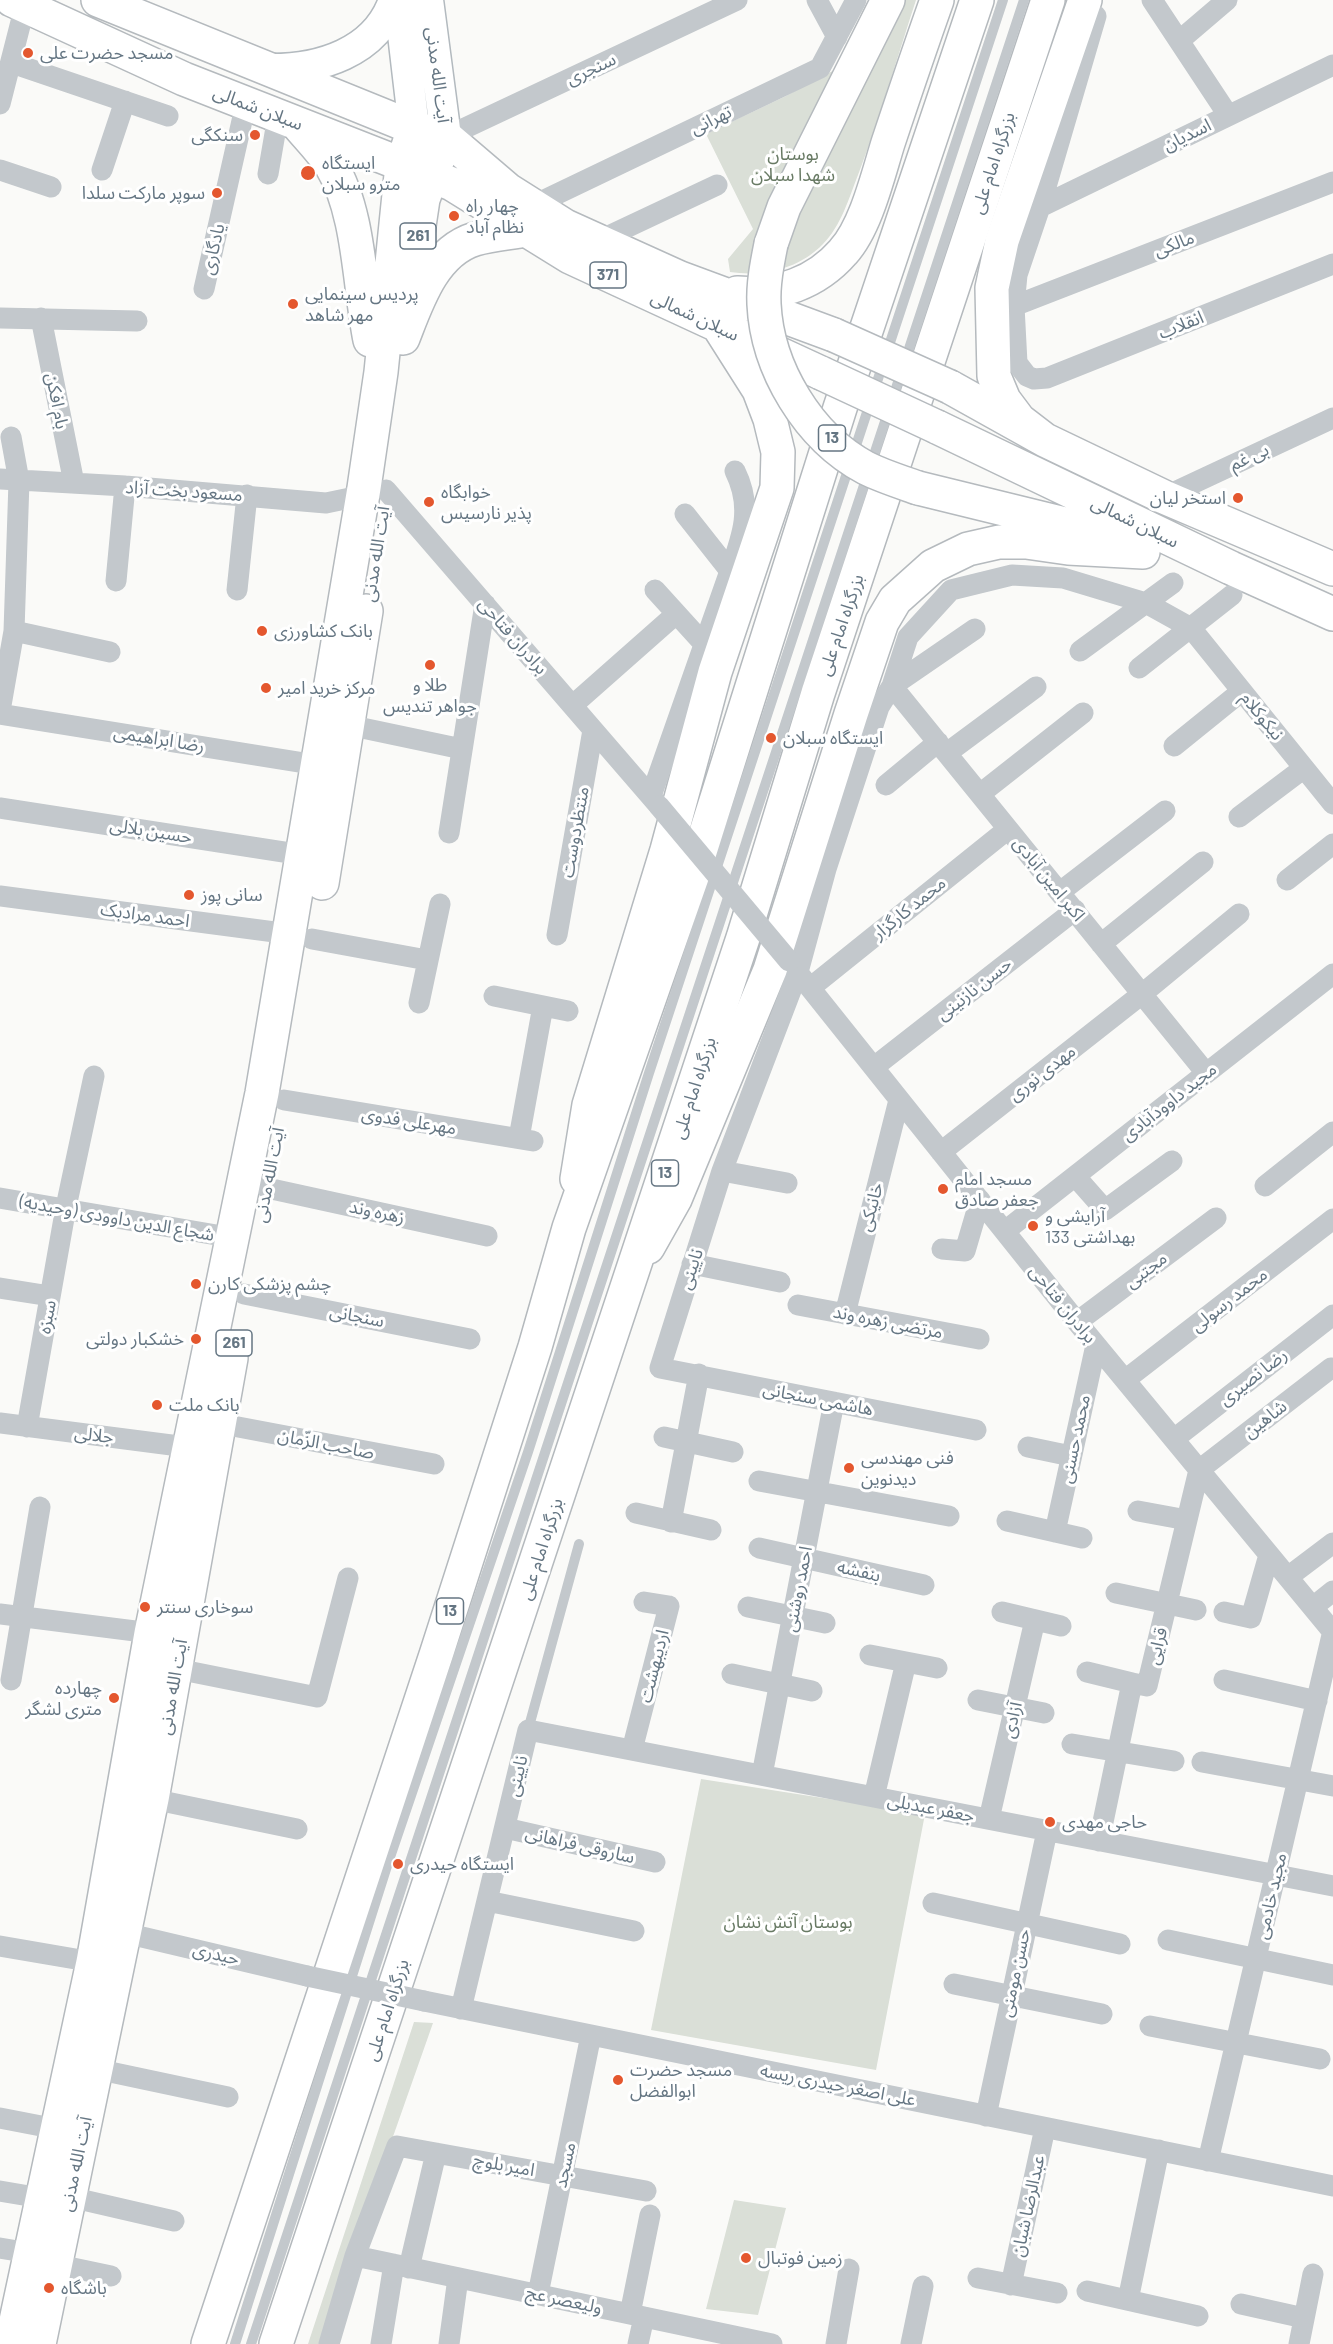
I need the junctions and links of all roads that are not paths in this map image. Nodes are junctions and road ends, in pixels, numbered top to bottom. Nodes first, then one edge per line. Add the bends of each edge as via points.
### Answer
1 (394, 0) edge
2 (399, 0) edge
3 (737, 0) edge
4 (817, 0) edge
5 (856, 0) edge
6 (888, 0) edge
7 (937, 0) edge
8 (977, 0) edge
9 (1002, 0) edge
10 (1024, 0) edge
11 (1048, 0) edge
12 (1085, 0) edge
13 (1100, 0) edge
14 (1152, 0) edge
15 (1227, 0) edge
16 (100, 1) edge
17 (432, 2) edge
18 (18, 3) edge
19 (837, 37) junction
20 (1179, 41) junction
21 (1333, 65) edge
22 (266, 69) junction
23 (6, 72) edge
24 (126, 101) junction
25 (246, 103) junction
26 (0, 104) edge
27 (1228, 115) junction
28 (168, 116) dead end
29 (288, 119) junction
30 (414, 128) junction
31 (446, 137) junction
32 (0, 170) edge
33 (102, 170) dead end
34 (416, 171) junction
35 (268, 174) dead end
36 (1333, 182) edge
37 (717, 186) dead end
38 (51, 187) dead end
39 (1041, 207) junction
40 (529, 218) junction
41 (598, 241) junction
42 (1333, 264) edge
43 (204, 289) dead end
44 (723, 292) junction
45 (1014, 306) junction
46 (0, 318) edge
47 (41, 318) junction
48 (137, 321) dead end
49 (719, 327) junction
50 (403, 338) junction
51 (381, 372) junction
52 (1333, 418) edge
53 (11, 437) dead end
54 (1044, 440) junction
55 (735, 471) dead end
56 (10, 480) edge
57 (74, 483) junction
58 (125, 486) junction
59 (375, 489) junction
60 (247, 495) junction
61 (1164, 497) junction
62 (685, 514) dead end
63 (1143, 552) junction
64 (1330, 566) edge
65 (730, 571) junction
66 (116, 581) dead end
67 (1232, 582) junction
68 (1173, 583) dead end
69 (237, 590) dead end
70 (655, 590) dead end
71 (1146, 603) junction
72 (485, 604) junction
73 (676, 614) junction
74 (1333, 614) edge
75 (1191, 628) junction
76 (975, 629) dead end
77 (15, 631) junction
78 (704, 644) junction
79 (1080, 651) dead end
80 (110, 652) dead end
81 (1139, 668) dead end
82 (3, 675) edge
83 (892, 686) junction
84 (1036, 687) dead end
85 (1242, 691) junction
86 (573, 705) junction
87 (0, 712) edge
88 (1083, 713) dead end
89 (348, 725) junction
90 (593, 730) junction
91 (1174, 746) dead end
92 (942, 747) junction
93 (462, 749) junction
94 (317, 765) junction
95 (1304, 768) junction
96 (886, 785) dead end
97 (980, 794) junction
98 (650, 795) junction
99 (1333, 804) edge
100 (0, 808) edge
101 (1165, 811) dead end
102 (1239, 817) dead end
103 (1008, 829) junction
104 (449, 832) dead end
105 (1333, 844) edge
106 (303, 855) junction
107 (1203, 862) dead end
108 (1287, 880) dead end
109 (1060, 892) junction
110 (0, 896) edge
111 (440, 904) dead end
112 (1075, 910) junction
113 (1239, 914) dead end
114 (558, 935) dead end
115 (301, 937) junction
116 (1101, 944) junction
117 (427, 960) junction
118 (799, 974) junction
119 (1331, 980) edge
120 (1142, 994) junction
121 (494, 996) dead end
122 (419, 1003) dead end
123 (543, 1006) junction
124 (568, 1011) dead end
125 (874, 1067) junction
126 (1206, 1073) junction
127 (94, 1076) dead end
128 (284, 1100) junction
129 (899, 1100) junction
130 (1333, 1132) edge
131 (941, 1152) junction
132 (1172, 1161) dead end
133 (722, 1171) junction
134 (1075, 1176) junction
135 (787, 1183) dead end
136 (1265, 1186) dead end
137 (267, 1188) junction
138 (0, 1198) edge
139 (980, 1200) junction
140 (66, 1208) junction
141 (1216, 1218) dead end
142 (1333, 1219) edge
143 (569, 1228) junction
144 (1005, 1231) junction
145 (487, 1236) dead end
146 (234, 1238) junction
147 (942, 1249) dead end
148 (692, 1264) junction
149 (631, 1277) junction
150 (780, 1282) dead end
151 (0, 1288) edge
152 (244, 1294) junction
153 (50, 1296) junction
154 (798, 1305) dead end
155 (845, 1314) junction
156 (1333, 1315) edge
157 (1077, 1322) junction
158 (470, 1339) dead end
159 (979, 1339) dead end
160 (1096, 1345) junction
161 (660, 1368) joint
162 (1331, 1368) dead end
163 (699, 1374) junction
164 (1125, 1380) junction
165 (834, 1402) junction
166 (0, 1423) edge
167 (217, 1423) junction
168 (27, 1427) junction
169 (976, 1430) dead end
170 (664, 1437) dead end
171 (1174, 1439) junction
172 (686, 1443) junction
173 (187, 1447) junction
174 (1028, 1447) dead end
175 (733, 1452) dead end
176 (1071, 1456) junction
177 (434, 1464) dead end
178 (1199, 1470) junction
179 (759, 1481) dead end
180 (817, 1492) junction
181 (40, 1508) dead end
182 (1138, 1511) dead end
183 (636, 1513) dead end
184 (949, 1516) dead end
185 (1187, 1520) junction
186 (1007, 1521) dead end
187 (671, 1522) junction
188 (711, 1530) dead end
189 (1055, 1532) junction
190 (1082, 1538) dead end
191 (1333, 1543) edge
192 (579, 1544) dead end
193 (759, 1548) dead end
194 (1269, 1555) junction
195 (804, 1558) junction
196 (1288, 1577) junction
197 (348, 1578) dead end
198 (924, 1585) dead end
199 (1333, 1591) edge
200 (1116, 1593) dead end
201 (644, 1602) dead end
202 (1167, 1604) junction
203 (748, 1607) dead end
204 (1313, 1607) junction
205 (1196, 1610) dead end
206 (1002, 1612) dead end
207 (1224, 1612) dead end
208 (0, 1614) edge
209 (793, 1616) junction
210 (24, 1617) junction
211 (1035, 1620) junction
212 (825, 1623) dead end
213 (1061, 1626) dead end
214 (1333, 1632) edge
215 (151, 1633) junction
216 (870, 1656) dead end
217 (906, 1662) junction
218 (937, 1668) dead end
219 (177, 1669) junction
220 (1087, 1672) dead end
221 (732, 1674) dead end
222 (11, 1680) dead end
223 (1224, 1680) dead end
224 (1132, 1683) junction
225 (779, 1684) junction
226 (812, 1691) dead end
227 (978, 1700) dead end
228 (1317, 1701) junction
229 (1015, 1708) junction
230 (1044, 1713) dead end
231 (528, 1730) junction
232 (1072, 1744) dead end
233 (632, 1750) junction
234 (1118, 1751) junction
235 (1174, 1761) dead end
236 (1202, 1761) dead end
237 (762, 1775) junction
238 (1298, 1779) junction
239 (1333, 1786) edge
240 (874, 1797) junction
241 (152, 1799) junction
242 (989, 1819) junction
243 (297, 1828) dead end
244 (505, 1828) junction
245 (1047, 1831) junction
246 (1099, 1841) junction
247 (655, 1862) dead end
248 (1275, 1875) junction
249 (1333, 1886) edge
250 (487, 1901) junction
251 (933, 1904) dead end
252 (1026, 1924) junction
253 (112, 1930) junction
254 (634, 1931) dead end
255 (1168, 1941) dead end
256 (1120, 1944) dead end
257 (0, 1946) edge
258 (1256, 1959) junction
259 (93, 1962) junction
260 (1333, 1975) edge
261 (307, 1976) joint
262 (954, 1984) dead end
263 (1011, 1996) junction
264 (461, 2009) junction
265 (1102, 2014) dead end
266 (1150, 2025) dead end
267 (591, 2036) junction
268 (1236, 2042) junction
269 (1320, 2059) dead end
270 (96, 2069) junction
271 (228, 2097) dead end
272 (986, 2116) junction
273 (0, 2118) edge
274 (1045, 2127) junction
275 (69, 2131) junction
276 (1159, 2150) junction
277 (436, 2153) junction
278 (1208, 2161) junction
279 (563, 2175) junction
280 (1333, 2186) edge
281 (0, 2191) edge
282 (646, 2192) dead end
283 (55, 2197) junction
284 (650, 2215) dead end
285 (174, 2221) dead end
286 (28, 2255) edge
287 (356, 2256) junction
288 (402, 2266) junction
289 (849, 2270) dead end
290 (1313, 2274) dead end
291 (111, 2276) dead end
292 (458, 2278) junction
293 (978, 2278) dead end
294 (1011, 2285) junction
295 (923, 2286) dead end
296 (1087, 2290) dead end
297 (1057, 2293) dead end
298 (538, 2294) junction
299 (1128, 2300) junction
300 (1241, 2304) dead end
301 (637, 2315) junction
302 (1198, 2316) dead end
303 (1304, 2318) junction
304 (736, 2340) edge
305 (11, 2344) edge
306 (39, 2344) edge
307 (208, 2344) edge
308 (235, 2344) edge
309 (251, 2344) edge
310 (276, 2344) edge
311 (329, 2344) edge
312 (381, 2344) edge
313 (449, 2344) edge
314 (638, 2344) edge
315 (772, 2344) edge
316 (836, 2344) edge
317 (911, 2344) edge
318 (1299, 2344) edge

1 - 22 main road via 376,32 342,56 296,70
2 - 30 main road, آیت الله مدنی / 261
3 - 31 street, سنجری
4 - 19 street
5 - 19 street, تهرانی
6 - 63 main road, bridge via 784,207 771,244 764,303 775,362 796,400 837,447 866,468 918,488 1073,526
7 - 44 main road via 870,198 846,250 828,268 780,292
8 - 143 main road, 13 via 840,408 692,877
9 - 308 lane via 528,1452 387,1866
10 - 309 lane
11 - 149 main road, بزرگراه امام علی / 13 via 818,693 743,938
12 - 54 main road via 1002,241 992,288 993,376 1019,420
13 - 39 street
14 - 20 street
15 - 20 street
16 - 22 main road, 371
17 - 31 main road, آیت الله مدنی
18 - 23 street
18 - 25 main road, سبلان شمالی / 371
19 - 40 street, تهرانی via 820,68
20 - 27 street
21 - 27 street, اسدیان
22 - 30 main road, 371
23 - 24 street
23 - 26 street
24 - 28 street
24 - 33 street
25 - 29 main road, سبلان شمالی / 371
25 - 43 street, یادگاری
27 - 39 street, اسدیان
29 - 34 main road, سبلان شمالی / 371
29 - 35 street
29 - 51 main road via 330,165 340,185 360,263 372,350
30 - 31 main road, 371
30 - 34 main road, آیت الله مدنی / 261
31 - 34 main road, آیت الله مدنی / 261
31 - 40 main road, سبلان شمالی / 371 via 508,190
32 - 38 street
34 - 40 main road, سبلان شمالی / 371
34 - 50 main road, آیت الله مدنی / 261 via 423,199
34 - 51 main road, آیت الله مدنی / 261
36 - 45 street, مالکی
37 - 41 street
39 - 45 street via 1017,275
40 - 41 main road, سبلان شمالی / 371 via 565,226
40 - 49 main road, سبلان شمالی / 371 via 570,257
40 - 50 main road via 472,239 452,252 428,281
41 - 44 main road, سبلان شمالی / 371 via 680,278
42 - 45 street, انقلاب via 1047,378 1034,379 1017,363
44 - 54 main road, سبلان شمالی / 371, bridge via 834,335 950,387
46 - 47 street
47 - 48 street
47 - 57 street, بام افکن
49 - 67 main road, سبلان شمالی / 371, bridge via 937,427
49 - 143 main road via 759,390 770,419 778,452 777,488 715,672 667,850 589,1105
50 - 59 main road, آیت الله مدنی / 261
51 - 59 main road, آیت الله مدنی / 261
52 - 61 street, بی غم
53 - 56 street
54 - 61 main road, سبلان شمالی / 371
55 - 65 street via 747,511
56 - 57 street, مسعود بخت آزاد
56 - 77 street
57 - 58 street, مسعود بخت آزاد
58 - 60 street, مسعود بخت آزاد
58 - 66 street
59 - 60 street, مسعود بخت آزاد via 326,503
59 - 72 street, برادران فتاحی
59 - 89 main road, آیت الله مدنی / 261
59 - 94 main road, آیت الله مدنی / 261
60 - 69 street
61 - 64 main road, سبلان شمالی / 371
62 - 65 street
63 - 67 main road
63 - 149 main road via 999,542 968,549 933,566 895,600 882,622 854,704 770,970 675,1200
65 - 78 street
67 - 74 main road, سبلان شمالی / 371
67 - 75 street
68 - 71 street
70 - 73 street
71 - 75 street
71 - 79 street
71 - 83 street via 1053,578 1012,575 951,590 908,637
72 - 86 street, برادران فتاحی
72 - 93 street
73 - 78 street
73 - 86 street
75 - 81 street
75 - 85 street, نیکوکلام
76 - 83 street
77 - 80 street
77 - 82 street
78 - 98 street
82 - 87 street
83 - 92 street, اکبر امین آبادی
83 - 118 street, نایینی via 879,707 826,869
84 - 92 street
85 - 91 street
85 - 95 street, نیکوکلام
86 - 90 street, برادران فتاحی
87 - 94 street, رضا ابراهیمی
88 - 97 street
89 - 93 street
89 - 115 main road, آیت الله مدنی / 261
90 - 98 street, برادران فتاحی
90 - 114 street, منتظردوست
92 - 96 street
92 - 97 street, اکبر امین آبادی
93 - 104 street
94 - 106 main road, آیت الله مدنی / 261
95 - 99 street, نیکوکلام
95 - 102 street
97 - 103 street, اکبر امین آبادی
98 - 118 street, برادران فتاحی, bridge
100 - 106 street, حسین بلالی
101 - 109 street
103 - 109 street, اکبر امین آبادی
103 - 118 street, محمد کارگزار
105 - 108 street
106 - 115 main road, آیت الله مدنی / 261
107 - 116 street
109 - 112 street, اکبر امین آبادی
110 - 115 street, احمد مرادبک
111 - 117 street
112 - 116 street, اکبر امین آبادی
112 - 125 street, حسن نازنینی
113 - 120 street, مهدی نوری
115 - 117 street, احمد مرادبک
115 - 128 main road, آیت الله مدنی / 261
115 - 146 main road, آیت الله مدنی / 261
116 - 120 street, اکبر امین آبادی
117 - 122 street
118 - 125 street, برادران فتاحی
118 - 133 street, نایینی
119 - 126 street, مجید داوودآبادی
120 - 126 street, اکبر امین آبادی
120 - 131 street, مهدی نوری
121 - 123 street
123 - 124 street
123 - 128 street, مهرعلی فدوی via 526,1140
125 - 129 street, برادران فتاحی
126 - 134 street, مجید داوودآبادی
127 - 140 street, سبزه
128 - 137 main road, آیت الله مدنی / 261
129 - 131 street, برادران فتاحی
129 - 155 street, خانیکی
130 - 136 street
131 - 139 street, برادران فتاحی
132 - 134 street via 1105,1210
133 - 135 street
133 - 148 street, نایینی
134 - 144 street, مجید داوودآبادی
137 - 145 street, زهره وند
137 - 152 main road, آیت الله مدنی / 261
138 - 140 street, شجاع الدین داوودی (وحیدیه)
139 - 144 street, برادران فتاحی
139 - 147 street via 965,1251
140 - 146 street, شجاع الدین داوودی (وحیدیه)
140 - 153 street, سبزه
141 - 157 street, مجتبی
142 - 164 street, محمد رسولی
143 - 307 main road, 13 via 437,1652
144 - 157 street, برادران فتاحی
146 - 173 main road, آیت الله مدنی / 261
148 - 150 street
148 - 161 street, نایینی
149 - 310 main road, بزرگراه امام علی / 13
151 - 153 street
152 - 158 street, سنجانی
152 - 167 main road, آیت الله مدنی / 261
153 - 168 street, سبزه
154 - 155 street, مرتضی زهره وند
155 - 159 street, مرتضی زهره وند
156 - 171 street, رضا نصیری
157 - 160 street, برادران فتاحی
160 - 164 street, برادران فتاحی
160 - 176 street, محمد حسنی
161 - 163 street, هاشمی سنجانی
162 - 178 street, شاهین
163 - 165 street, هاشمی سنجانی
163 - 172 street
164 - 171 street, برادران فتاحی
165 - 169 street, هاشمی سنجانی
165 - 180 street, احمد روشنی
166 - 168 street, جلالی
167 - 177 street, صاحب الزّمان
167 - 219 main road, آیت الله مدنی / 261
168 - 173 street, جلالی
170 - 172 street
171 - 178 street, برادران فتاحی
172 - 175 street
172 - 187 street
173 - 215 main road, آیت الله مدنی / 261
174 - 176 street
176 - 189 street, محمد حسنی
178 - 185 street, قرایی
178 - 194 street, برادران فتاحی
179 - 180 street
180 - 184 street
180 - 195 street, احمد روشنی
181 - 210 street
182 - 185 street
183 - 187 street
185 - 202 street, قرایی
186 - 189 street
187 - 188 street
189 - 190 street
191 - 196 street
192 - 231 lane, نایینی
193 - 195 street, بنفشه
194 - 196 street, برادران فتاحی
194 - 207 street via 1251,1618
195 - 198 street, بنفشه
195 - 209 street, احمد روشنی
196 - 204 street, برادران فتاحی
197 - 219 street via 317,1697
199 - 204 street
200 - 202 street
201 - 233 street, اردیبهشت via 669,1606
202 - 205 street
202 - 224 street, قرایی via 1147,1686
203 - 209 street
204 - 214 street, برادران فتاحی
206 - 211 street
208 - 210 street
209 - 212 street
209 - 225 street, احمد روشنی
210 - 215 street
210 - 222 street
211 - 213 street
211 - 229 street, آزادی
214 - 228 street, مجید خادمی
215 - 253 main road, آیت الله مدنی / 261
216 - 217 street
217 - 218 street
217 - 240 street
219 - 241 main road, آیت الله مدنی / 261
220 - 224 street
221 - 225 street
223 - 228 street
224 - 234 street, قرایی
225 - 226 street
225 - 237 street, احمد روشنی
227 - 229 street
228 - 238 street, مجید خادمی
229 - 230 street
229 - 242 street, آزادی
231 - 233 street, جعفر عبدیلی
231 - 244 street, نایینی
232 - 234 street
233 - 237 street, جعفر عبدیلی
234 - 235 street
234 - 246 street, قرایی
236 - 238 street
237 - 240 street, جعفر عبدیلی
238 - 239 street
238 - 248 street, مجید خادمی
240 - 242 street, جعفر عبدیلی
241 - 243 street
241 - 253 main road, آیت الله مدنی / 261
242 - 245 street, جعفر عبدیلی
244 - 247 street, ساروقی فراهانی
244 - 250 street, نایینی
245 - 246 street, جعفر عبدیلی
245 - 252 street, حسن مومنی
246 - 248 street, جعفر عبدیلی
248 - 249 street, جعفر عبدیلی
248 - 258 street, مجید خادمی
250 - 254 street
250 - 264 street, نایینی
251 - 252 street
252 - 256 street
252 - 263 street, حسن مومنی
253 - 259 main road, آیت الله مدنی / 261
253 - 261 street, حیدری
253 - 270 main road, آیت الله مدنی / 261
255 - 258 street
257 - 259 street
258 - 260 street
258 - 268 street, مجید خادمی
259 - 275 main road, آیت الله مدنی / 261
261 - 264 street, علی اصغر حیدری ریسه, bridge
262 - 263 street
263 - 265 street
263 - 272 street, حسن مومنی
264 - 267 street, علی اصغر حیدری ریسه
266 - 268 street
267 - 272 street, علی اصغر حیدری ریسه
267 - 279 street, مسجد
268 - 269 street
268 - 278 street, مجید خادمی
270 - 271 street
270 - 275 main road, آیت الله مدنی / 261
272 - 274 street, علی اصغر حیدری ریسه
273 - 275 street
274 - 276 street, علی اصغر حیدری ریسه
274 - 294 street, عبدالرضا شبان
275 - 283 main road, آیت الله مدنی / 261
276 - 278 street, علی اصغر حیدری ریسه
276 - 299 street
277 - 279 street, امیر بلوچ
277 - 287 street, امیر بلوچ via 397,2146
277 - 288 street
278 - 280 street, علی اصغر حیدری ریسه
279 - 282 street, امیر بلوچ
279 - 298 street, مسجد
281 - 283 street
283 - 285 street
283 - 286 main road, آیت الله مدنی / 261
284 - 301 street
286 - 291 street
286 - 305 main road, آیت الله مدنی / 261
286 - 306 main road, آیت الله مدنی / 261
287 - 288 street, ولیعصر عج
287 - 311 street
288 - 292 street, ولیعصر عج
288 - 312 street
289 - 316 street
290 - 303 street
292 - 298 street, ولیعصر عج
292 - 313 street
293 - 294 street
294 - 297 street
295 - 317 street
296 - 299 street
298 - 301 street, ولیعصر عج
299 - 302 street
300 - 303 street
301 - 304 street, ولیعصر عج
301 - 314 street
303 - 318 street
304 - 315 street, ولیعصر عج

